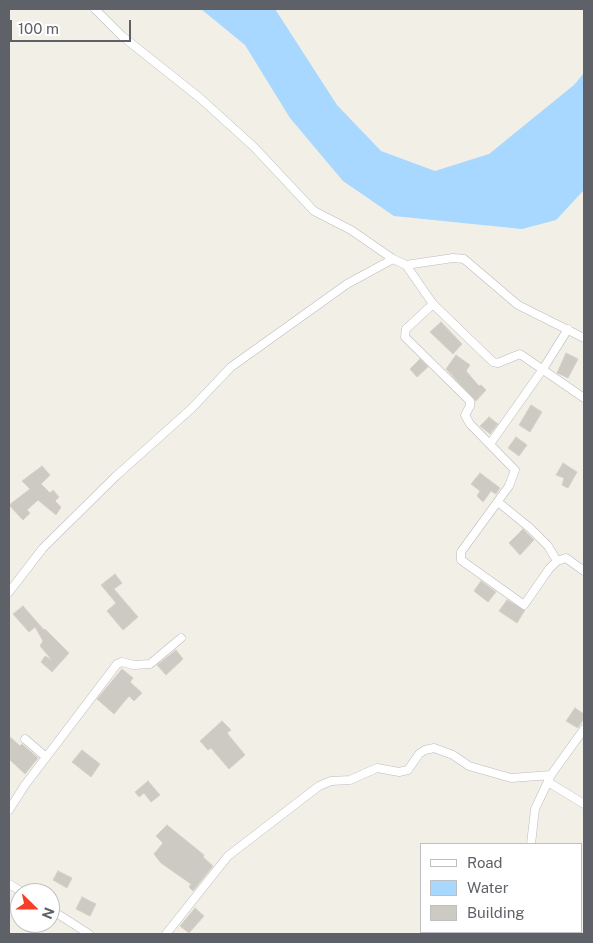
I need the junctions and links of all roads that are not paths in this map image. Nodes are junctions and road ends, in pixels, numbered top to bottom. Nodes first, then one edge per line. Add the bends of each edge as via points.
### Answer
1 (95, 9) edge
2 (393, 259) junction
3 (406, 265) junction
4 (433, 304) junction
5 (568, 329) junction
6 (584, 338) edge
7 (543, 369) junction
8 (584, 398) edge
9 (490, 444) junction
10 (498, 502) junction
11 (558, 561) junction
12 (584, 571) edge
13 (9, 592) edge
14 (181, 638) dead end
15 (584, 729) edge
16 (25, 739) dead end
17 (46, 757) junction
18 (549, 779) junction
19 (584, 804) edge
20 (9, 810) edge
21 (531, 843) edge
22 (60, 915) edge
23 (89, 934) edge
24 (166, 934) edge

1 - 2 street via 122,36 200,98 254,147 314,211 351,230
2 - 3 street
2 - 13 street via 347,284 231,367 44,548
3 - 4 street
3 - 5 street via 464,259 518,305
4 - 7 street via 493,362 520,354
4 - 9 street via 406,329 405,337 470,400 466,417
5 - 6 street
5 - 7 street
7 - 8 street
7 - 9 street
9 - 10 street via 515,470
10 - 11 street via 530,528
10 - 11 street via 462,552 464,563 524,605 549,568
11 - 12 street via 568,559
14 - 17 street via 150,664 117,664
15 - 18 street
16 - 17 street
17 - 20 street
18 - 19 street
18 - 21 street via 535,809
18 - 24 street via 511,778 468,766 453,755 434,748 419,754 408,770 399,772 377,768 350,780 319,786 228,856
22 - 23 street

